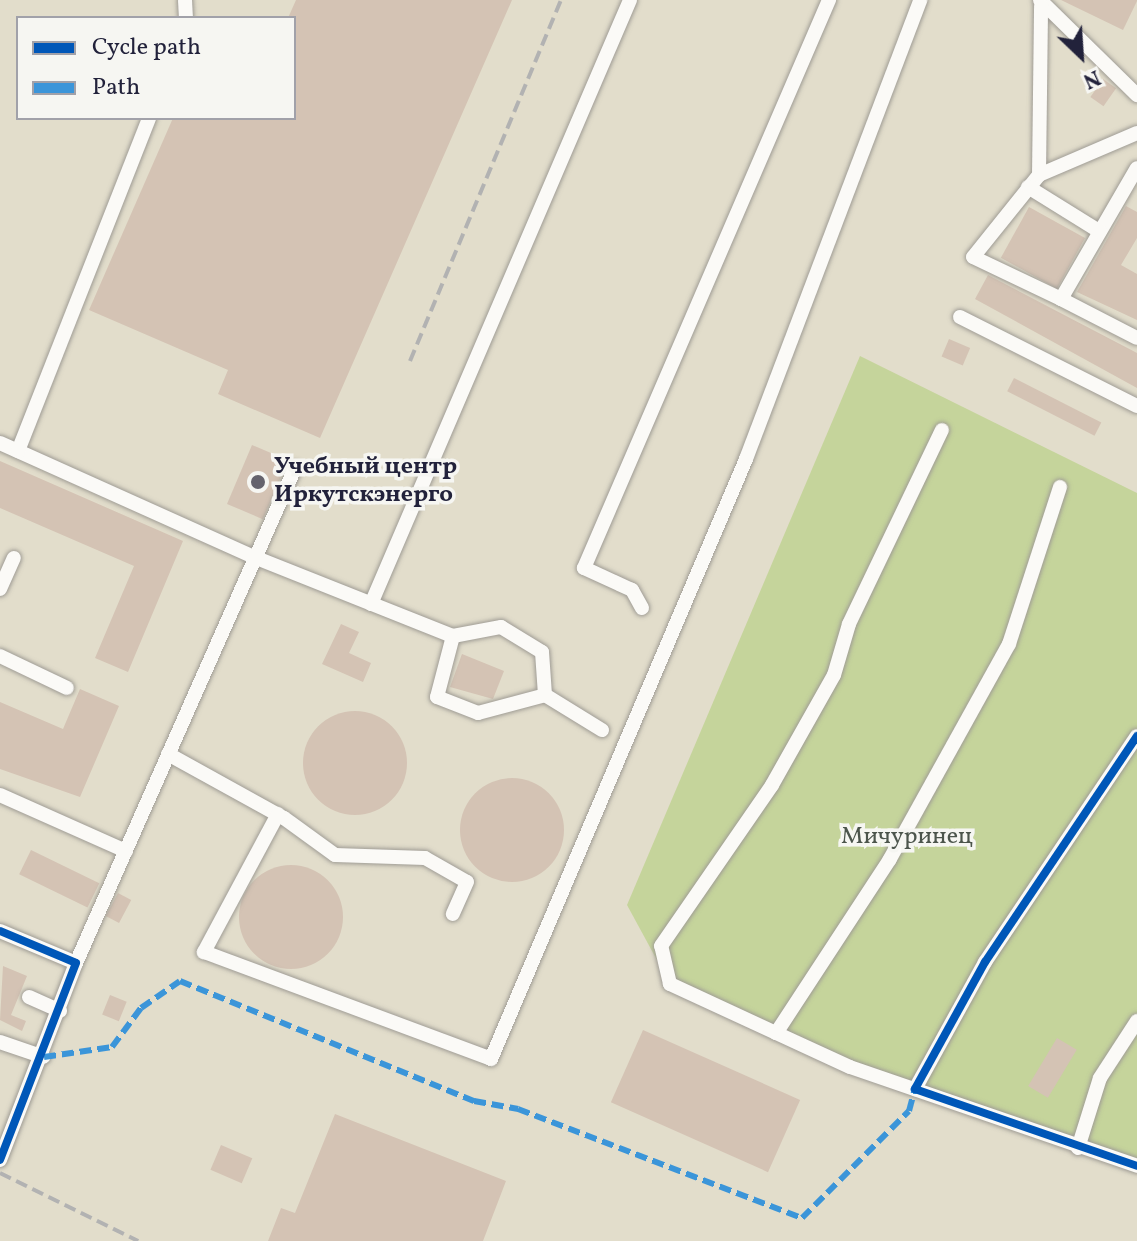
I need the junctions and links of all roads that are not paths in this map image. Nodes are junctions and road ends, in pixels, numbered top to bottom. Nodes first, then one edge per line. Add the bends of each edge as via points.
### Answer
1 (630, 0) edge
2 (829, 0) edge
3 (920, 0) edge
4 (1040, 3) edge
5 (1137, 95) edge
6 (148, 120) edge
7 (1137, 133) edge
8 (1137, 168) edge
9 (1039, 175) junction
10 (1028, 187) junction
11 (1122, 192) junction
12 (1137, 201) edge
13 (1099, 231) junction
14 (1061, 299) junction
15 (960, 317) dead end
16 (1137, 338) edge
17 (1137, 406) edge
18 (942, 430) dead end
19 (0, 443) edge
20 (18, 451) junction
21 (295, 468) dead end
22 (1060, 487) dead end
23 (254, 557) junction
24 (14, 558) dead end
25 (0, 589) edge
26 (371, 604) junction
27 (642, 608) dead end
28 (453, 636) junction
29 (0, 656) edge
30 (67, 688) dead end
31 (545, 695) junction
32 (602, 730) dead end
33 (1137, 736) edge
34 (168, 754) junction
35 (0, 795) edge
36 (278, 814) junction
37 (126, 851) junction
38 (453, 914) dead end
39 (0, 931) edge
40 (76, 963) junction
41 (29, 997) dead end
42 (60, 1011) junction
43 (1137, 1021) edge
44 (776, 1033) junction
45 (2, 1046) edge
46 (44, 1057) junction
47 (915, 1089) junction
48 (1078, 1148) junction
49 (0, 1160) edge
50 (1137, 1166) edge

1 - 26 street
2 - 27 street via 584,568 632,590
3 - 36 street via 746,459 491,1059 204,952
4 - 5 street
4 - 9 street
6 - 20 street
7 - 9 street
8 - 11 street
9 - 10 street
10 - 13 street
10 - 14 street via 973,257
11 - 12 street
11 - 13 street
13 - 14 street
14 - 16 street
15 - 17 street
18 - 44 street via 849,624 834,675 772,785 661,946 670,984
19 - 20 street
20 - 23 street
21 - 23 street
22 - 44 street via 1009,644 890,859
23 - 26 street
23 - 34 street
24 - 25 street
26 - 28 street
28 - 31 street via 501,627 542,652
28 - 31 street via 437,697 478,713
29 - 30 street
31 - 32 street
33 - 47 street via 978,974
34 - 36 street
34 - 37 street
35 - 37 street
36 - 38 street via 335,855 425,858 467,882
37 - 40 street via 106,882
39 - 40 street
40 - 42 street
41 - 42 street
42 - 46 street
43 - 48 street via 1100,1078
44 - 47 street
45 - 46 street
46 - 49 street
47 - 48 street
48 - 50 street

